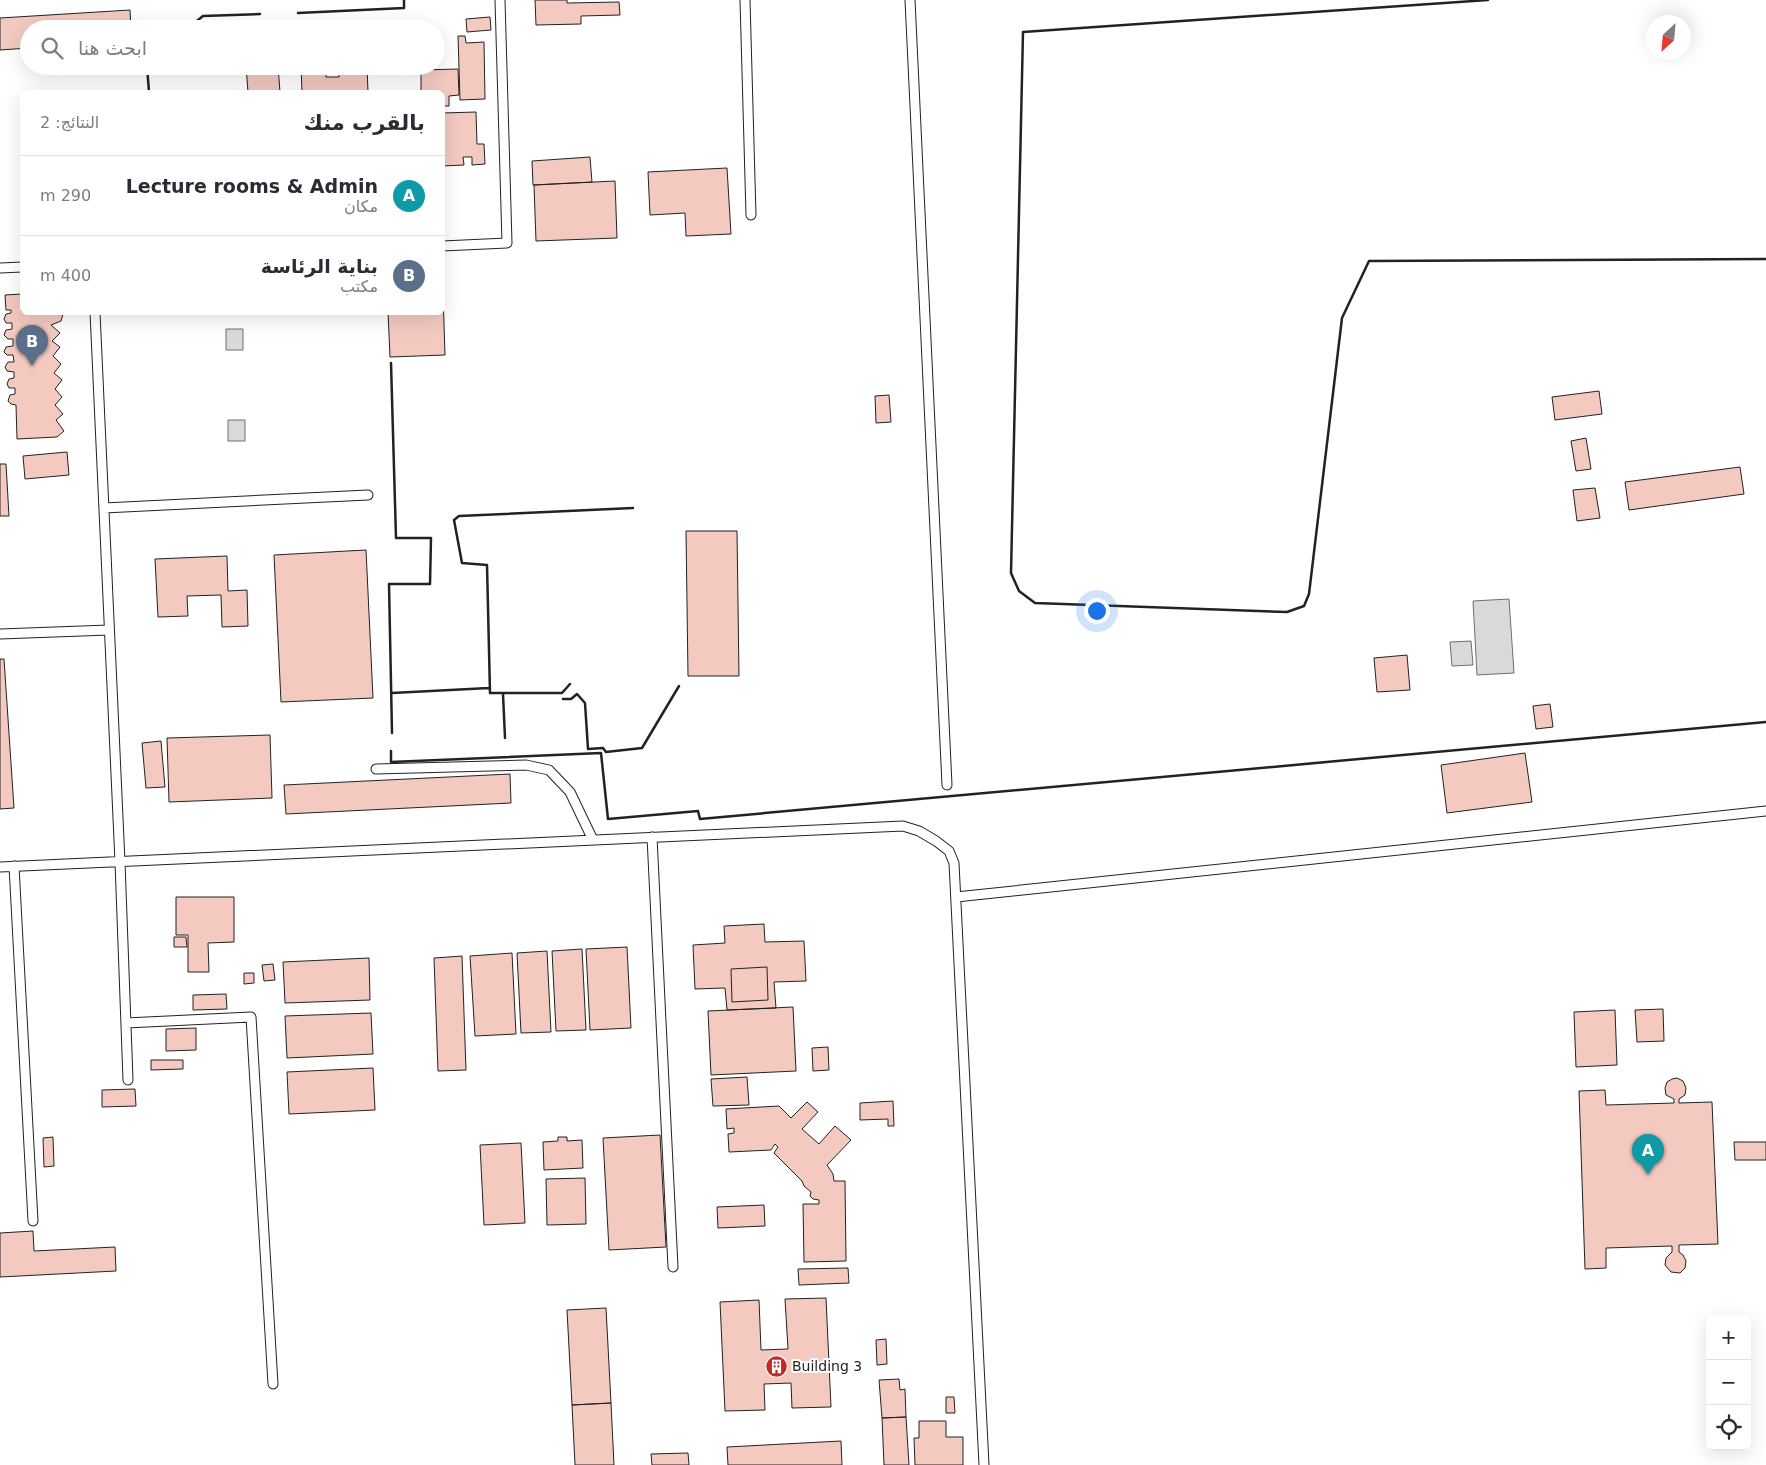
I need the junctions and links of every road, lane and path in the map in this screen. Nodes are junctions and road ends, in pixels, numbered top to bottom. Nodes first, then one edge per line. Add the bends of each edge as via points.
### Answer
1 (500, 0) edge
2 (745, 0) edge
3 (910, 0) edge
4 (751, 215) dead end
5 (445, 246) edge
6 (20, 267) edge
7 (0, 268) edge
8 (95, 315) edge
9 (368, 495) dead end
10 (104, 508) junction
11 (109, 630) junction
12 (0, 634) edge
13 (376, 769) dead end
14 (947, 785) dead end
15 (1766, 811) edge
16 (652, 837) junction
17 (593, 840) junction
18 (120, 862) junction
19 (14, 866) junction
20 (0, 867) edge
21 (956, 897) junction
22 (126, 1023) junction
23 (128, 1080) dead end
24 (33, 1221) dead end
25 (673, 1267) dead end
26 (273, 1384) dead end
27 (984, 1465) edge

1 - 5 lane via 507,243
2 - 4 lane
3 - 14 lane
6 - 7 lane
8 - 10 lane
9 - 10 lane
10 - 11 lane
11 - 12 lane
11 - 18 lane
13 - 17 lane via 526,765 549,770 570,792
15 - 21 lane
16 - 17 lane
16 - 21 lane via 903,826 919,830 948,852 954,863
16 - 25 lane
17 - 18 lane
18 - 19 lane
18 - 22 lane
19 - 20 lane
19 - 24 lane
21 - 27 lane
22 - 23 lane
22 - 26 lane via 251,1017

